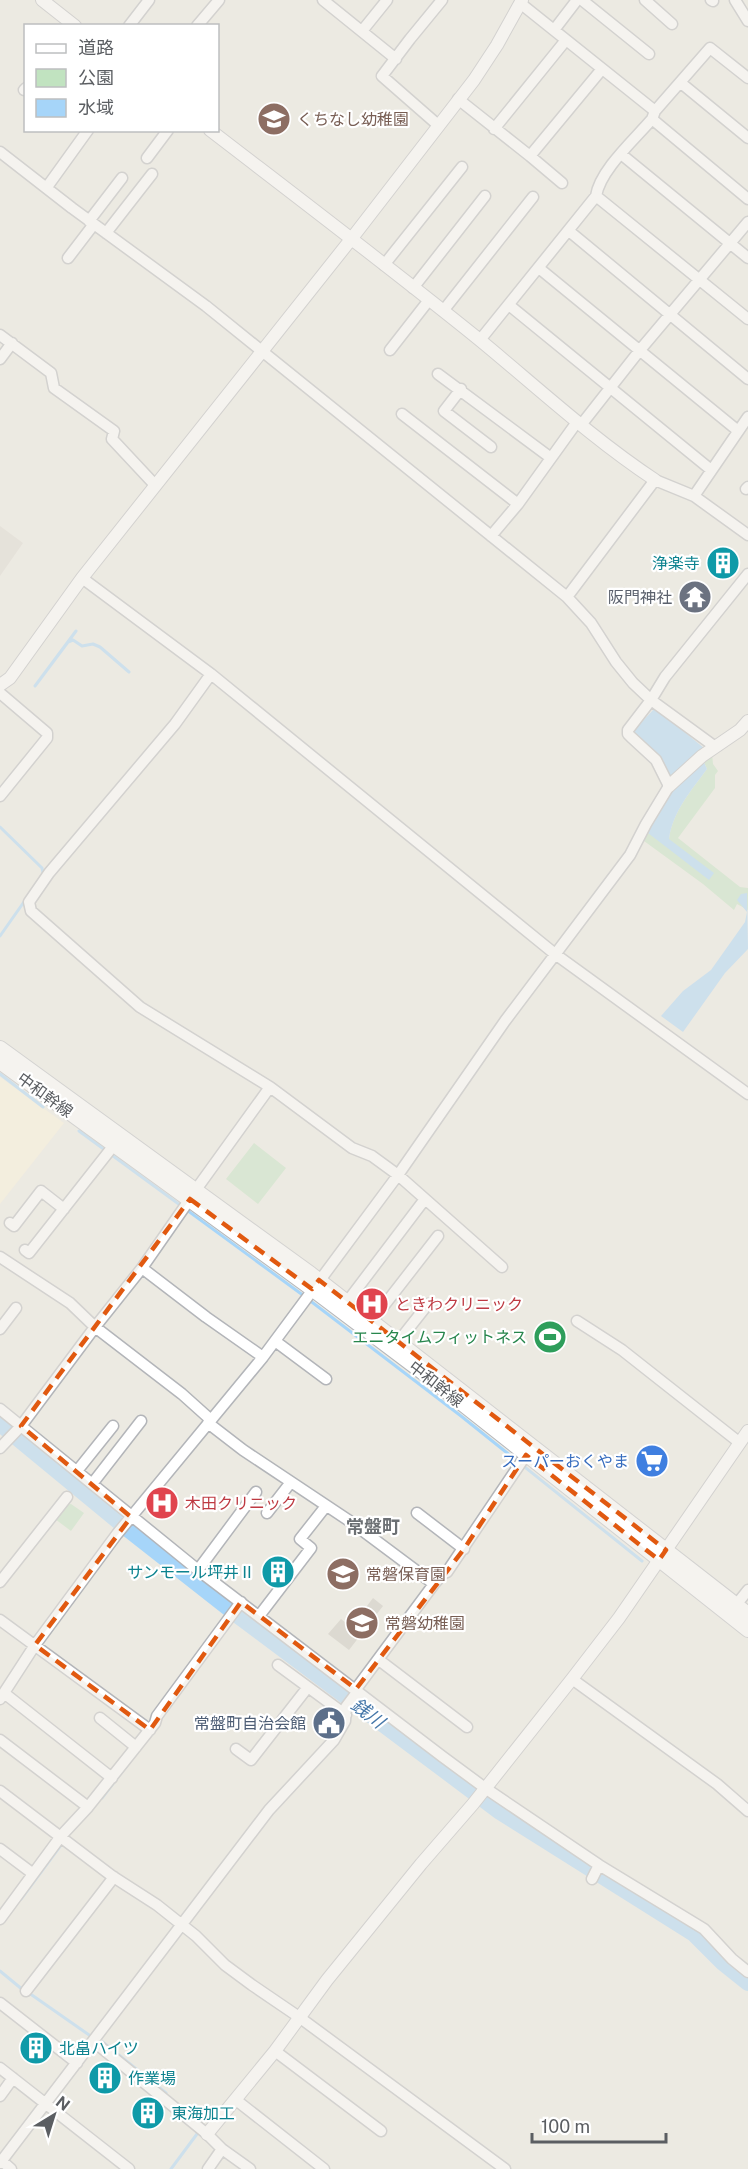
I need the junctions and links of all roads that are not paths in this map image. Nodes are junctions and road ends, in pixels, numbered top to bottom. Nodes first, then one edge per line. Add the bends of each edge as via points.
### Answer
1 (42, 0) edge
2 (149, 0) edge
3 (219, 0) edge
4 (387, 0) edge
5 (442, 0) edge
6 (580, 0) edge
7 (645, 0) edge
8 (735, 0) edge
9 (328, 2) edge
10 (521, 2) edge
11 (748, 21) edge
12 (72, 24) edge
13 (131, 24) edge
14 (198, 24) edge
15 (672, 24) dead end
16 (554, 30) junction
17 (362, 32) junction
18 (566, 40) junction
19 (649, 54) dead end
20 (396, 59) junction
21 (602, 69) junction
22 (748, 78) edge
23 (681, 83) junction
24 (458, 99) junction
25 (654, 115) junction
26 (438, 124) junction
27 (494, 129) junction
28 (87, 132) edge
29 (166, 132) edge
30 (213, 132) edge
31 (748, 138) edge
32 (0, 152) edge
33 (621, 154) junction
34 (530, 156) junction
35 (147, 158) dead end
36 (462, 167) dead end
37 (152, 174) dead end
38 (122, 178) dead end
39 (562, 183) dead end
40 (46, 187) junction
41 (485, 196) dead end
42 (533, 196) dead end
43 (596, 196) junction
44 (748, 199) edge
45 (748, 222) edge
46 (92, 223) junction
47 (569, 231) junction
48 (106, 233) junction
49 (352, 238) junction
50 (730, 244) junction
51 (68, 258) dead end
52 (748, 258) edge
53 (384, 265) junction
54 (540, 268) junction
55 (700, 279) junction
56 (413, 288) junction
57 (429, 300) junction
58 (509, 305) junction
59 (443, 311) junction
60 (670, 315) junction
61 (748, 319) edge
62 (0, 334) edge
63 (480, 340) junction
64 (12, 343) junction
65 (390, 350) dead end
66 (640, 350) junction
67 (262, 351) junction
68 (0, 359) edge
69 (438, 374) dead end
70 (748, 379) edge
71 (611, 388) junction
72 (461, 389) junction
73 (402, 414) dead end
74 (748, 417) edge
75 (579, 423) junction
76 (737, 430) junction
77 (490, 447) dead end
78 (551, 458) junction
79 (711, 469) junction
80 (655, 480) junction
81 (155, 485) junction
82 (693, 496) junction
83 (518, 504) junction
84 (748, 535) edge
85 (491, 536) junction
86 (748, 573) edge
87 (82, 578) junction
88 (567, 597) junction
89 (211, 674) junction
90 (0, 685) edge
91 (0, 693) edge
92 (651, 700) junction
93 (745, 729) edge
94 (714, 746) junction
95 (669, 786) junction
96 (0, 796) edge
97 (555, 954) junction
98 (0, 1048) edge
99 (0, 1062) edge
100 (270, 1087) junction
101 (748, 1094) edge
102 (110, 1150) junction
103 (398, 1175) junction
104 (425, 1199) junction
105 (188, 1201) junction
106 (64, 1209) junction
107 (10, 1223) dead end
108 (438, 1236) dead end
109 (25, 1250) dead end
110 (0, 1257) edge
111 (502, 1267) dead end
112 (142, 1268) junction
113 (311, 1291) junction
114 (347, 1302) junction
115 (428, 1304) dead end
116 (0, 1310) edge
117 (372, 1321) junction
118 (577, 1321) dead end
119 (95, 1327) junction
120 (0, 1329) edge
121 (275, 1341) junction
122 (398, 1342) junction
123 (263, 1357) junction
124 (326, 1379) dead end
125 (0, 1409) edge
126 (141, 1420) dead end
127 (209, 1421) junction
128 (113, 1426) dead end
129 (19, 1428) junction
130 (748, 1431) edge
131 (740, 1443) junction
132 (0, 1448) edge
133 (522, 1461) junction
134 (77, 1472) junction
135 (291, 1482) junction
136 (92, 1484) junction
137 (256, 1492) dead end
138 (67, 1497) dead end
139 (326, 1506) junction
140 (267, 1513) dead end
141 (417, 1513) dead end
142 (130, 1519) junction
143 (464, 1549) junction
144 (663, 1555) junction
145 (198, 1570) junction
146 (0, 1582) edge
147 (434, 1584) junction
148 (748, 1590) edge
149 (239, 1604) junction
150 (736, 1605) junction
151 (748, 1614) edge
152 (259, 1616) junction
153 (0, 1620) edge
154 (748, 1630) edge
155 (35, 1645) junction
156 (378, 1659) junction
157 (278, 1665) dead end
158 (572, 1679) junction
159 (308, 1687) junction
160 (357, 1691) junction
161 (2, 1696) edge
162 (347, 1710) junction
163 (100, 1718) dead end
164 (467, 1726) dead end
165 (150, 1730) junction
166 (0, 1740) edge
167 (136, 1747) junction
168 (236, 1749) dead end
169 (112, 1778) junction
170 (484, 1789) junction
171 (0, 1791) edge
172 (88, 1807) junction
173 (748, 1811) edge
174 (61, 1836) junction
175 (0, 1849) edge
176 (32, 1873) junction
177 (114, 1878) junction
178 (1, 1915) edge
179 (183, 1925) junction
180 (748, 1972) edge
181 (26, 1991) dead end
182 (0, 2003) edge
183 (299, 2017) junction
184 (93, 2041) junction
185 (275, 2051) junction
186 (77, 2063) junction
187 (0, 2068) edge
188 (13, 2078) junction
189 (0, 2096) edge
190 (236, 2100) junction
191 (46, 2103) junction
192 (381, 2131) dead end
193 (207, 2134) junction
194 (222, 2149) junction
195 (1, 2162) edge
196 (11, 2169) edge
197 (129, 2169) edge
198 (208, 2169) edge
199 (250, 2169) edge
200 (324, 2169) edge
201 (505, 2169) edge

1 - 12 street
2 - 13 street
3 - 14 street
4 - 17 street
5 - 20 street
6 - 16 street
6 - 19 street
7 - 15 street
8 - 11 street
9 - 17 street
10 - 16 street
10 - 24 street via 486,63
16 - 18 street
17 - 20 street
18 - 21 street
18 - 27 street
20 - 26 street via 382,76
21 - 25 street
21 - 34 street
22 - 23 street via 710,48
23 - 25 street
23 - 31 street
24 - 26 street
24 - 27 street
25 - 33 street
25 - 44 street
26 - 49 street
27 - 34 street
28 - 40 street
29 - 35 street
30 - 49 street
32 - 40 street
33 - 43 street via 598,185
33 - 50 street
34 - 39 street
36 - 53 street
37 - 48 street
38 - 46 street
40 - 46 street
41 - 56 street
42 - 59 street
43 - 47 street
43 - 55 street
45 - 50 street
46 - 48 street
46 - 51 street
47 - 54 street
47 - 60 street
48 - 67 street
49 - 53 street
49 - 67 street
50 - 52 street
50 - 55 street
53 - 56 street
54 - 58 street
54 - 66 street
55 - 60 street
55 - 61 street
56 - 57 street
57 - 59 street
57 - 65 street
58 - 63 street
58 - 71 street
59 - 63 street
60 - 66 street
60 - 70 street
62 - 64 street
63 - 75 street
64 - 68 street
64 - 81 street via 51,373 54,388 114,431 112,439
66 - 71 street
66 - 76 street
67 - 81 street
67 - 85 street
69 - 72 street
71 - 75 street
71 - 79 street
72 - 77 street via 444,411
72 - 78 street
73 - 83 street
74 - 76 street
75 - 78 street
75 - 80 street
76 - 79 street
78 - 83 street
79 - 82 street
80 - 82 street
80 - 88 street
81 - 87 street
82 - 84 street
83 - 85 street
85 - 88 street
86 - 92 street
87 - 89 street
87 - 90 street via 10,678
88 - 92 street via 591,623 633,683
89 - 97 street
89 - 100 street via 175,724 29,902 31,911 140,1007
91 - 96 street via 47,733
92 - 94 street
92 - 95 street via 628,734 656,760
93 - 94 street
94 - 95 street
95 - 97 street via 621,868
97 - 101 street
97 - 103 street
98 - 105 main road, 中和幹線
99 - 102 main road, 中和幹線
100 - 103 street via 352,1148 372,1156
100 - 105 street
102 - 105 main road, 中和幹線
102 - 106 street
103 - 104 street
103 - 113 street
104 - 111 street
104 - 114 street
105 - 112 street
105 - 113 main road, 中和幹線
106 - 107 street via 41,1191 14,1226
106 - 109 street via 29,1253
108 - 117 street
110 - 119 street via 70,1304
112 - 119 street
112 - 123 street
113 - 114 main road, 中和幹線
113 - 121 street
113 - 133 main road, 中和幹線
114 - 117 main road, 中和幹線
115 - 122 street
116 - 120 street via 13,1313
117 - 122 main road, 中和幹線
118 - 131 street via 622,1350
119 - 127 street via 182,1394
119 - 129 street
121 - 123 street
121 - 124 street
122 - 144 main road, 中和幹線
123 - 127 street
125 - 129 street
126 - 136 street
127 - 135 street
127 - 142 street
128 - 134 street
129 - 132 street
129 - 134 street
130 - 131 street
131 - 144 street
133 - 143 street
133 - 144 main road, 中和幹線
134 - 136 street
135 - 139 street
135 - 140 street
136 - 142 street
137 - 145 street
138 - 146 street
139 - 147 street
139 - 152 street via 300,1539 311,1548
141 - 143 street
142 - 145 street
142 - 155 street
143 - 147 street
144 - 150 main road, 中和幹線
144 - 154 main road, 中和幹線
144 - 158 street
145 - 149 street
147 - 156 street
148 - 150 street
149 - 152 street
149 - 165 street
150 - 151 main road, 中和幹線
152 - 160 street
153 - 155 street
155 - 161 street
155 - 165 street
156 - 160 street
156 - 164 street
157 - 159 street
158 - 170 street
158 - 173 street
159 - 162 street
159 - 168 street via 251,1760
160 - 162 street
160 - 170 street
161 - 169 street via 37,1716
162 - 179 street via 334,1740 269,1810
163 - 167 street
165 - 167 street
166 - 172 street
167 - 169 street
169 - 172 street
170 - 180 street via 595,1872 704,1929
170 - 183 street
171 - 174 street
172 - 174 street
174 - 176 street
174 - 177 street
175 - 176 street
176 - 178 street
177 - 179 street
177 - 181 street
179 - 183 street via 225,1965
179 - 184 street
182 - 186 street
183 - 185 street
183 - 201 street
184 - 186 street
184 - 193 street
185 - 190 street
185 - 192 street
186 - 191 street
187 - 188 street
188 - 189 street
188 - 191 street
190 - 193 street
190 - 200 street
191 - 195 street
191 - 197 street
193 - 194 street
194 - 198 street
194 - 199 street
195 - 196 street

